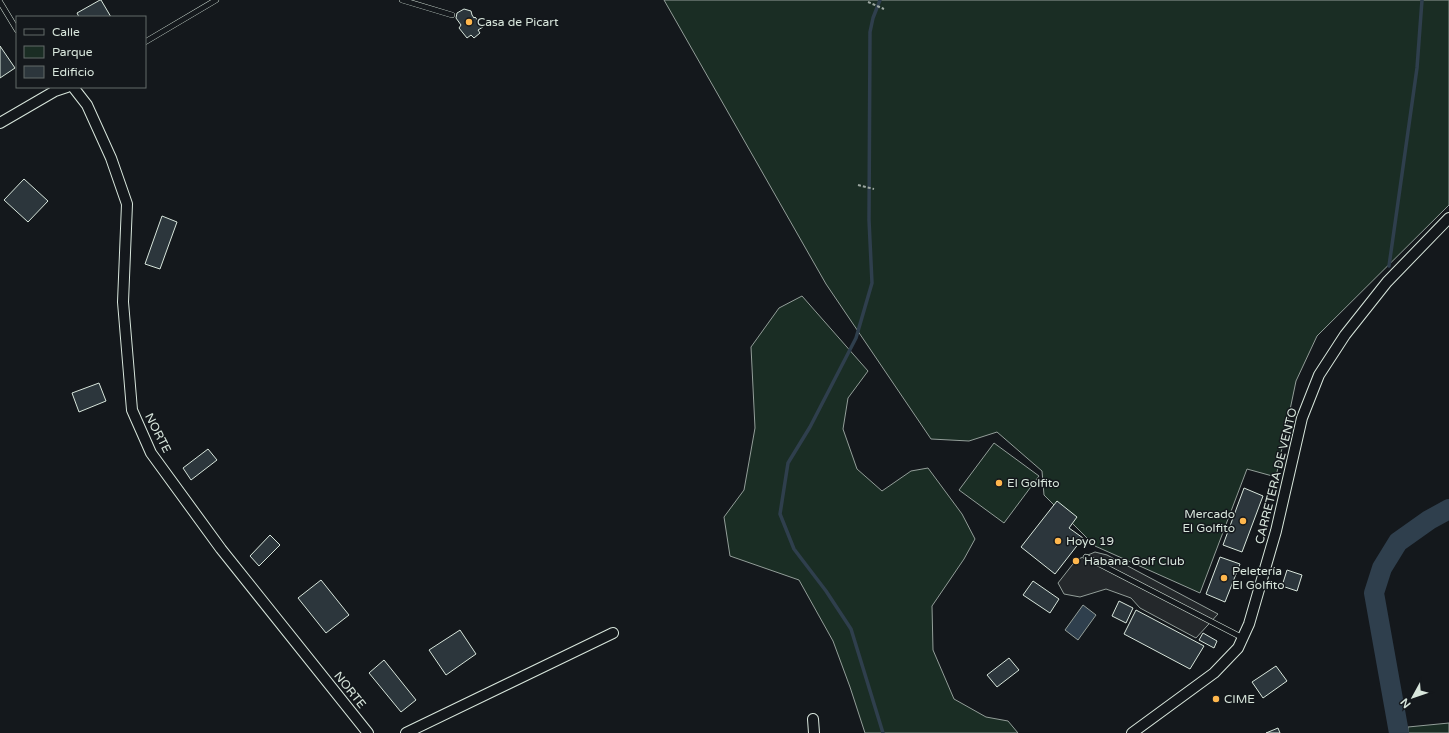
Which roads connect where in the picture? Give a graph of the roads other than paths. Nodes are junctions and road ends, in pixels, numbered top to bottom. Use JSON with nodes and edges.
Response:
{"nodes":[{"id":1,"x":216,"y":0,"type":"edge"},
{"id":2,"x":402,"y":0,"type":"edge"},
{"id":3,"x":0,"y":2,"type":"edge"},
{"id":4,"x":452,"y":15,"type":"dead end"},
{"id":5,"x":16,"y":28,"type":"edge"},
{"id":6,"x":146,"y":41,"type":"edge"},
{"id":7,"x":64,"y":88,"type":"edge"},
{"id":8,"x":74,"y":88,"type":"edge"},
{"id":9,"x":0,"y":123,"type":"edge"},
{"id":10,"x":1449,"y":218,"type":"edge"},
{"id":11,"x":1086,"y":557,"type":"dead end"},
{"id":12,"x":613,"y":633,"type":"dead end"},
{"id":13,"x":1243,"y":638,"type":"junction"},
{"id":14,"x":813,"y":719,"type":"dead end"},
{"id":15,"x":368,"y":733,"type":"edge"},
{"id":16,"x":406,"y":733,"type":"edge"},
{"id":17,"x":814,"y":733,"type":"edge"},
{"id":18,"x":1132,"y":733,"type":"edge"}],
"edges":[{"from":1,"to":6,"type":"lane"},
{"from":2,"to":4,"type":"lane"},
{"from":3,"to":5,"type":"lane"},
{"from":7,"to":9,"type":"street"},
{"from":8,"to":15,"type":"street","name":"NORTE"},
{"from":10,"to":13,"type":"street","name":"CARRETERA DE VENTO"},
{"from":11,"to":13,"type":"lane"},
{"from":12,"to":16,"type":"street"},
{"from":13,"to":18,"type":"street","name":"CARRETERA DE VENTO"},
{"from":14,"to":17,"type":"street"}]}
